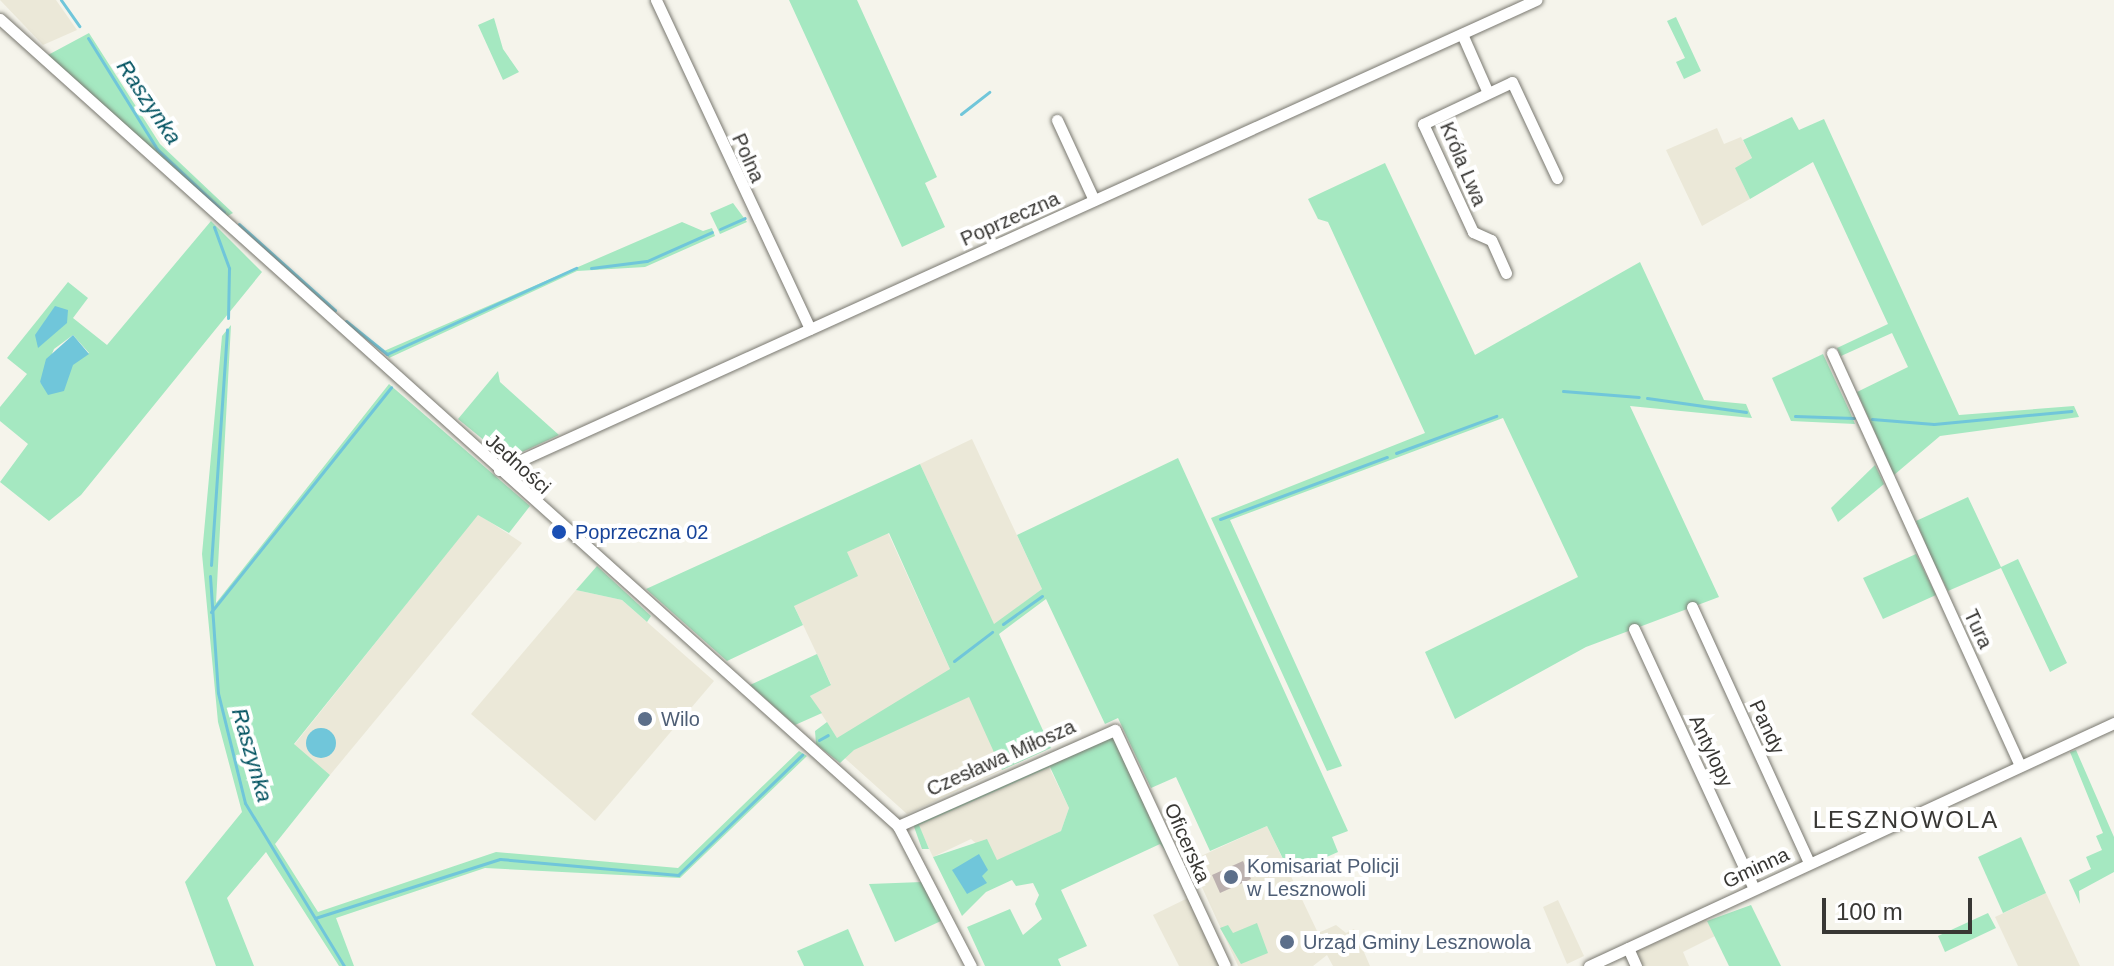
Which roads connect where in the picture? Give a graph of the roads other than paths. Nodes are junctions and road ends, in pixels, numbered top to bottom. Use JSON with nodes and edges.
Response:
{"nodes":[{"id":1,"x":656,"y":0,"type":"edge"},
{"id":2,"x":1536,"y":0,"type":"edge"},
{"id":3,"x":0,"y":19,"type":"edge"},
{"id":4,"x":1462,"y":34,"type":"junction"},
{"id":5,"x":1488,"y":93,"type":"junction"},
{"id":6,"x":1057,"y":120,"type":"dead end"},
{"id":7,"x":1557,"y":178,"type":"dead end"},
{"id":8,"x":1094,"y":200,"type":"junction"},
{"id":9,"x":1506,"y":273,"type":"dead end"},
{"id":10,"x":810,"y":329,"type":"junction"},
{"id":11,"x":1832,"y":353,"type":"dead end"},
{"id":12,"x":499,"y":470,"type":"junction"},
{"id":13,"x":1692,"y":607,"type":"dead end"},
{"id":14,"x":1634,"y":629,"type":"dead end"},
{"id":15,"x":2114,"y":723,"type":"edge"},
{"id":16,"x":1118,"y":734,"type":"joint"},
{"id":17,"x":2020,"y":765,"type":"junction"},
{"id":18,"x":898,"y":826,"type":"junction"},
{"id":19,"x":1809,"y":863,"type":"junction"},
{"id":20,"x":1754,"y":889,"type":"junction"},
{"id":21,"x":1628,"y":948,"type":"junction"},
{"id":22,"x":971,"y":966,"type":"edge"},
{"id":23,"x":1225,"y":966,"type":"edge"},
{"id":24,"x":1589,"y":966,"type":"edge"},
{"id":25,"x":1636,"y":966,"type":"edge"}],
"edges":[{"from":1,"to":10,"type":"street","name":"Polna"},
{"from":2,"to":4,"type":"street","name":"Poprzeczna"},
{"from":3,"to":12,"type":"street","name":"Jedności"},
{"from":4,"to":5,"type":"street"},
{"from":4,"to":8,"type":"street","name":"Poprzeczna"},
{"from":5,"to":7,"type":"street","name":"Króla Lwa"},
{"from":5,"to":9,"type":"street","name":"Króla Lwa"},
{"from":6,"to":8,"type":"street"},
{"from":8,"to":10,"type":"street","name":"Poprzeczna"},
{"from":10,"to":12,"type":"street","name":"Poprzeczna"},
{"from":11,"to":17,"type":"street","name":"Tura"},
{"from":12,"to":18,"type":"street","name":"Jedności"},
{"from":13,"to":19,"type":"street","name":"Pandy"},
{"from":14,"to":20,"type":"street","name":"Antylopy"},
{"from":15,"to":17,"type":"street","name":"Gminna"},
{"from":16,"to":18,"type":"street","name":"Czesława Miłosza"},
{"from":16,"to":23,"type":"street","name":"Oficerska"},
{"from":17,"to":19,"type":"street","name":"Gminna"},
{"from":18,"to":22,"type":"street","name":"Jedności"},
{"from":19,"to":20,"type":"street","name":"Gminna"},
{"from":20,"to":21,"type":"street","name":"Gminna"},
{"from":21,"to":24,"type":"street","name":"Gminna"},
{"from":21,"to":25,"type":"street"}]}
